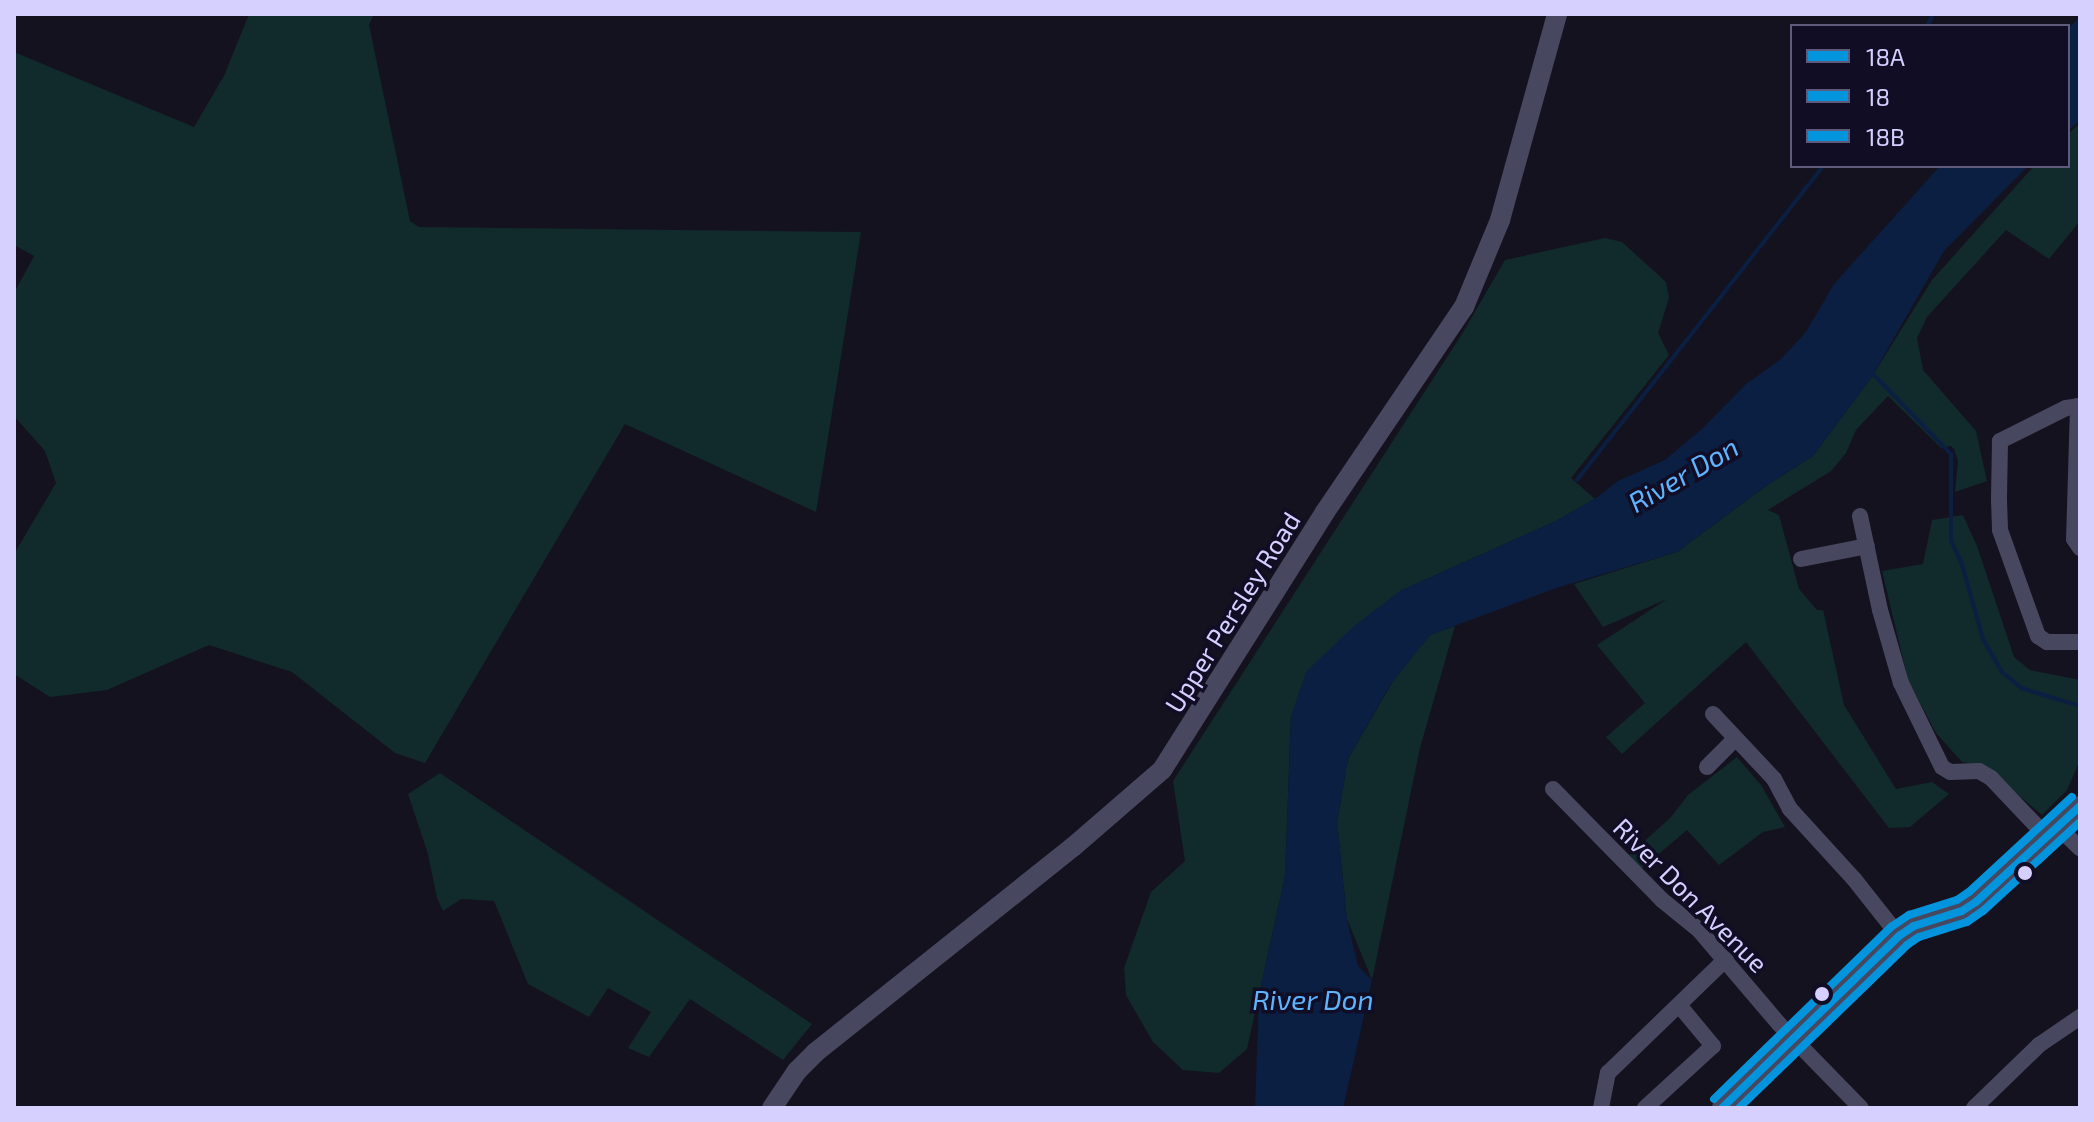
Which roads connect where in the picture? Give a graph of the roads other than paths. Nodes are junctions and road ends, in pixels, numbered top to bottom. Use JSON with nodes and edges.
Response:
{"nodes":[{"id":1,"x":1557,"y":14,"type":"edge"},
{"id":2,"x":2079,"y":406,"type":"edge"},
{"id":3,"x":1860,"y":516,"type":"dead end"},
{"id":4,"x":1867,"y":546,"type":"junction"},
{"id":5,"x":2080,"y":548,"type":"edge"},
{"id":6,"x":1801,"y":559,"type":"dead end"},
{"id":7,"x":2080,"y":642,"type":"edge"},
{"id":8,"x":1713,"y":714,"type":"dead end"},
{"id":9,"x":1735,"y":739,"type":"junction"},
{"id":10,"x":1707,"y":767,"type":"dead end"},
{"id":11,"x":1553,"y":789,"type":"dead end"},
{"id":12,"x":2080,"y":806,"type":"edge"},
{"id":13,"x":2053,"y":832,"type":"junction"},
{"id":14,"x":2080,"y":848,"type":"edge"},
{"id":15,"x":1899,"y":936,"type":"junction"},
{"id":16,"x":1726,"y":959,"type":"junction"},
{"id":17,"x":1679,"y":1005,"type":"junction"},
{"id":18,"x":2080,"y":1017,"type":"edge"},
{"id":19,"x":1794,"y":1036,"type":"junction"},
{"id":20,"x":772,"y":1108,"type":"edge"},
{"id":21,"x":1601,"y":1108,"type":"edge"},
{"id":22,"x":1645,"y":1108,"type":"edge"},
{"id":23,"x":1722,"y":1108,"type":"edge"},
{"id":24,"x":1861,"y":1108,"type":"edge"},
{"id":25,"x":1974,"y":1108,"type":"edge"}],
"edges":[{"from":1,"to":20,"type":"street","name":"Upper Persley Road"},
{"from":2,"to":5,"type":"street"},
{"from":2,"to":7,"type":"street"},
{"from":3,"to":4,"type":"street"},
{"from":4,"to":6,"type":"street"},
{"from":4,"to":13,"type":"street"},
{"from":8,"to":9,"type":"street"},
{"from":9,"to":10,"type":"street"},
{"from":9,"to":15,"type":"street"},
{"from":11,"to":16,"type":"street","name":"River Don Avenue"},
{"from":12,"to":13,"type":"street"},
{"from":13,"to":14,"type":"street"},
{"from":13,"to":15,"type":"street"},
{"from":15,"to":19,"type":"street"},
{"from":16,"to":17,"type":"street"},
{"from":16,"to":19,"type":"street","name":"River Don Avenue"},
{"from":17,"to":21,"type":"street"},
{"from":17,"to":22,"type":"street"},
{"from":18,"to":25,"type":"street"},
{"from":19,"to":23,"type":"street"},
{"from":19,"to":24,"type":"street","name":"River Don Avenue"}]}
